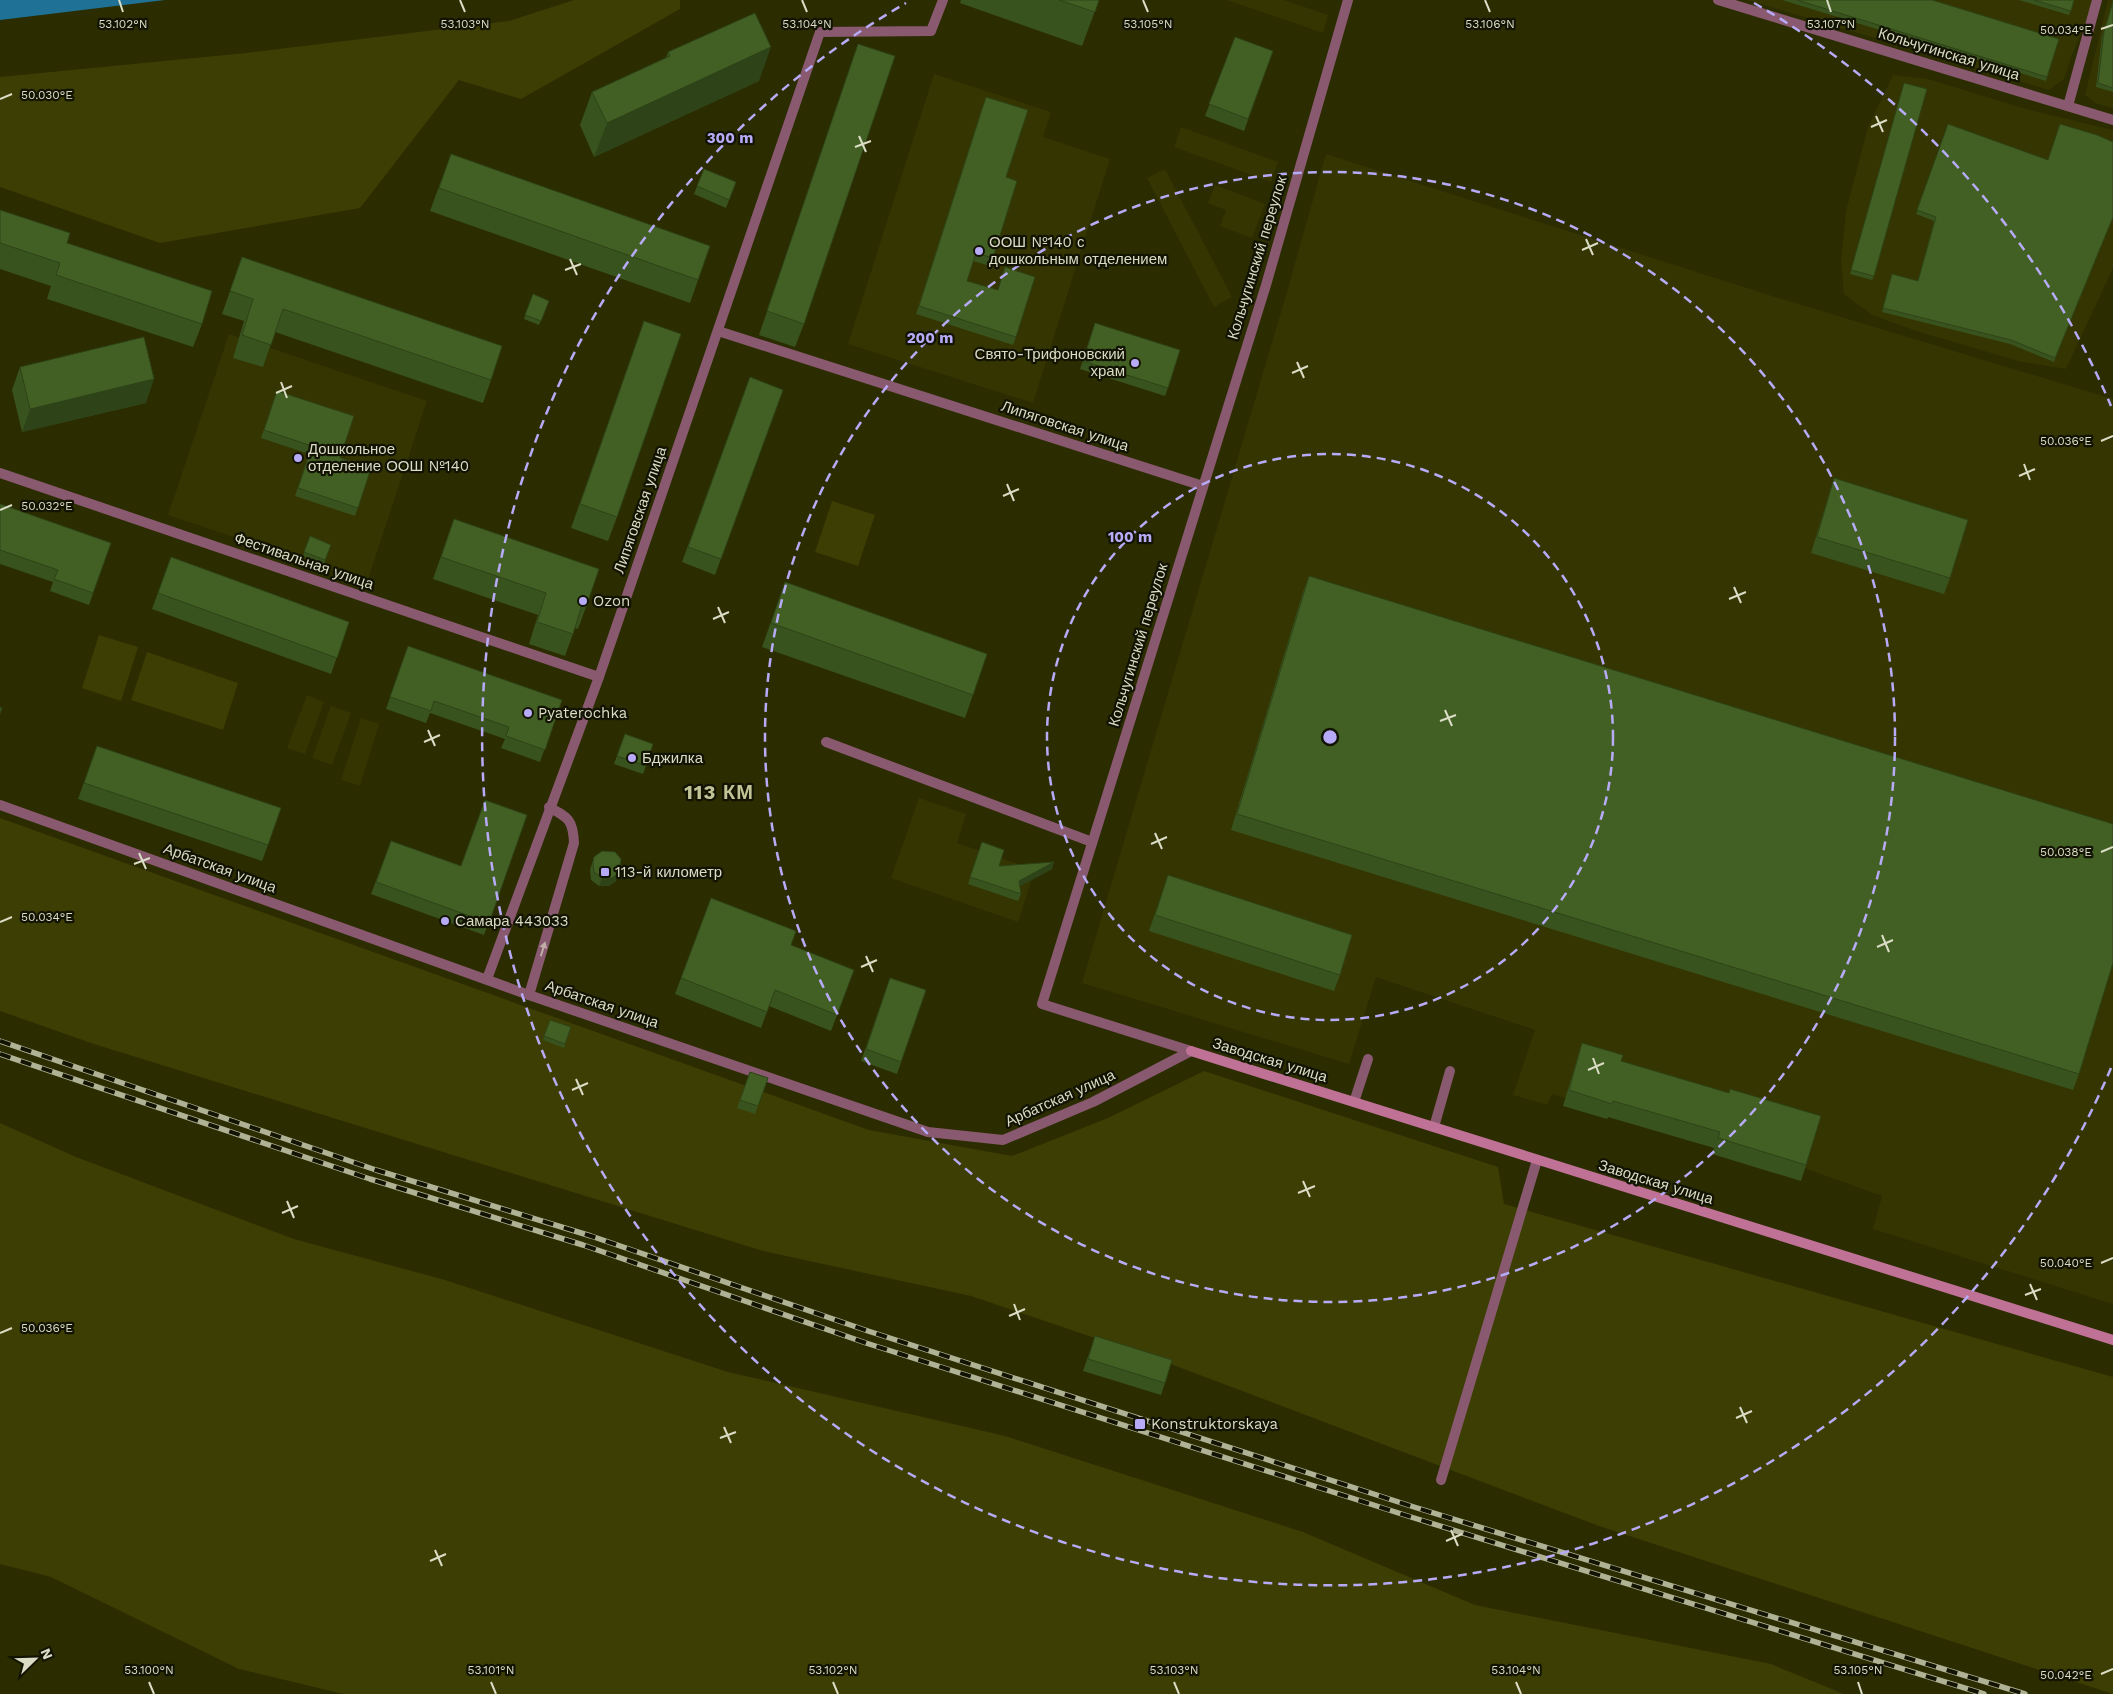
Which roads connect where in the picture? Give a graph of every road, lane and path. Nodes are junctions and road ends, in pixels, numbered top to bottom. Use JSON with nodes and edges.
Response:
{"nodes":[{"id":1,"x":943,"y":0,"type":"edge"},
{"id":2,"x":1348,"y":0,"type":"edge"},
{"id":3,"x":1718,"y":0,"type":"edge"},
{"id":4,"x":2097,"y":0,"type":"edge"},
{"id":5,"x":2068,"y":106,"type":"junction"},
{"id":6,"x":2113,"y":120,"type":"edge"},
{"id":7,"x":718,"y":331,"type":"junction"},
{"id":8,"x":0,"y":473,"type":"edge"},
{"id":9,"x":1203,"y":486,"type":"junction"},
{"id":10,"x":599,"y":677,"type":"junction"},
{"id":11,"x":826,"y":742,"type":"dead end"},
{"id":12,"x":0,"y":805,"type":"edge"},
{"id":13,"x":549,"y":807,"type":"junction"},
{"id":14,"x":1092,"y":842,"type":"junction"},
{"id":15,"x":487,"y":979,"type":"junction"},
{"id":16,"x":529,"y":995,"type":"junction"},
{"id":17,"x":1191,"y":1051,"type":"junction"},
{"id":18,"x":1368,"y":1059,"type":"dead end"},
{"id":19,"x":1450,"y":1071,"type":"dead end"},
{"id":20,"x":1354,"y":1102,"type":"junction"},
{"id":21,"x":1434,"y":1127,"type":"junction"},
{"id":22,"x":1537,"y":1160,"type":"junction"},
{"id":23,"x":2113,"y":1340,"type":"edge"},
{"id":24,"x":1441,"y":1480,"type":"dead end"}],
"edges":[{"from":1,"to":7,"type":"street","name":"Липяговская улица"},
{"from":2,"to":9,"type":"street","name":"Кольчугинский переулок"},
{"from":3,"to":5,"type":"street","name":"Кольчугинская улица"},
{"from":4,"to":5,"type":"street"},
{"from":5,"to":6,"type":"street","name":"Кольчугинская улица"},
{"from":7,"to":9,"type":"street","name":"Липяговская улица"},
{"from":7,"to":10,"type":"street","name":"Липяговская улица"},
{"from":8,"to":10,"type":"street","name":"Фестивальная улица"},
{"from":9,"to":14,"type":"street","name":"Кольчугинский переулок"},
{"from":10,"to":13,"type":"street","name":"Липяговская улица"},
{"from":11,"to":14,"type":"street"},
{"from":12,"to":15,"type":"street","name":"Арбатская улица"},
{"from":13,"to":15,"type":"street","name":"Липяговская улица"},
{"from":16,"to":13,"type":"street","one_way":true},
{"from":14,"to":17,"type":"street","name":"Кольчугинский переулок"},
{"from":15,"to":16,"type":"street","name":"Арбатская улица"},
{"from":16,"to":17,"type":"street","name":"Арбатская улица"},
{"from":17,"to":20,"type":"street","name":"Заводская улица"},
{"from":18,"to":20,"type":"street"},
{"from":19,"to":21,"type":"street"},
{"from":20,"to":21,"type":"street","name":"Заводская улица"},
{"from":21,"to":22,"type":"street","name":"Заводская улица"},
{"from":22,"to":23,"type":"street","name":"Заводская улица"},
{"from":22,"to":24,"type":"street"}]}
